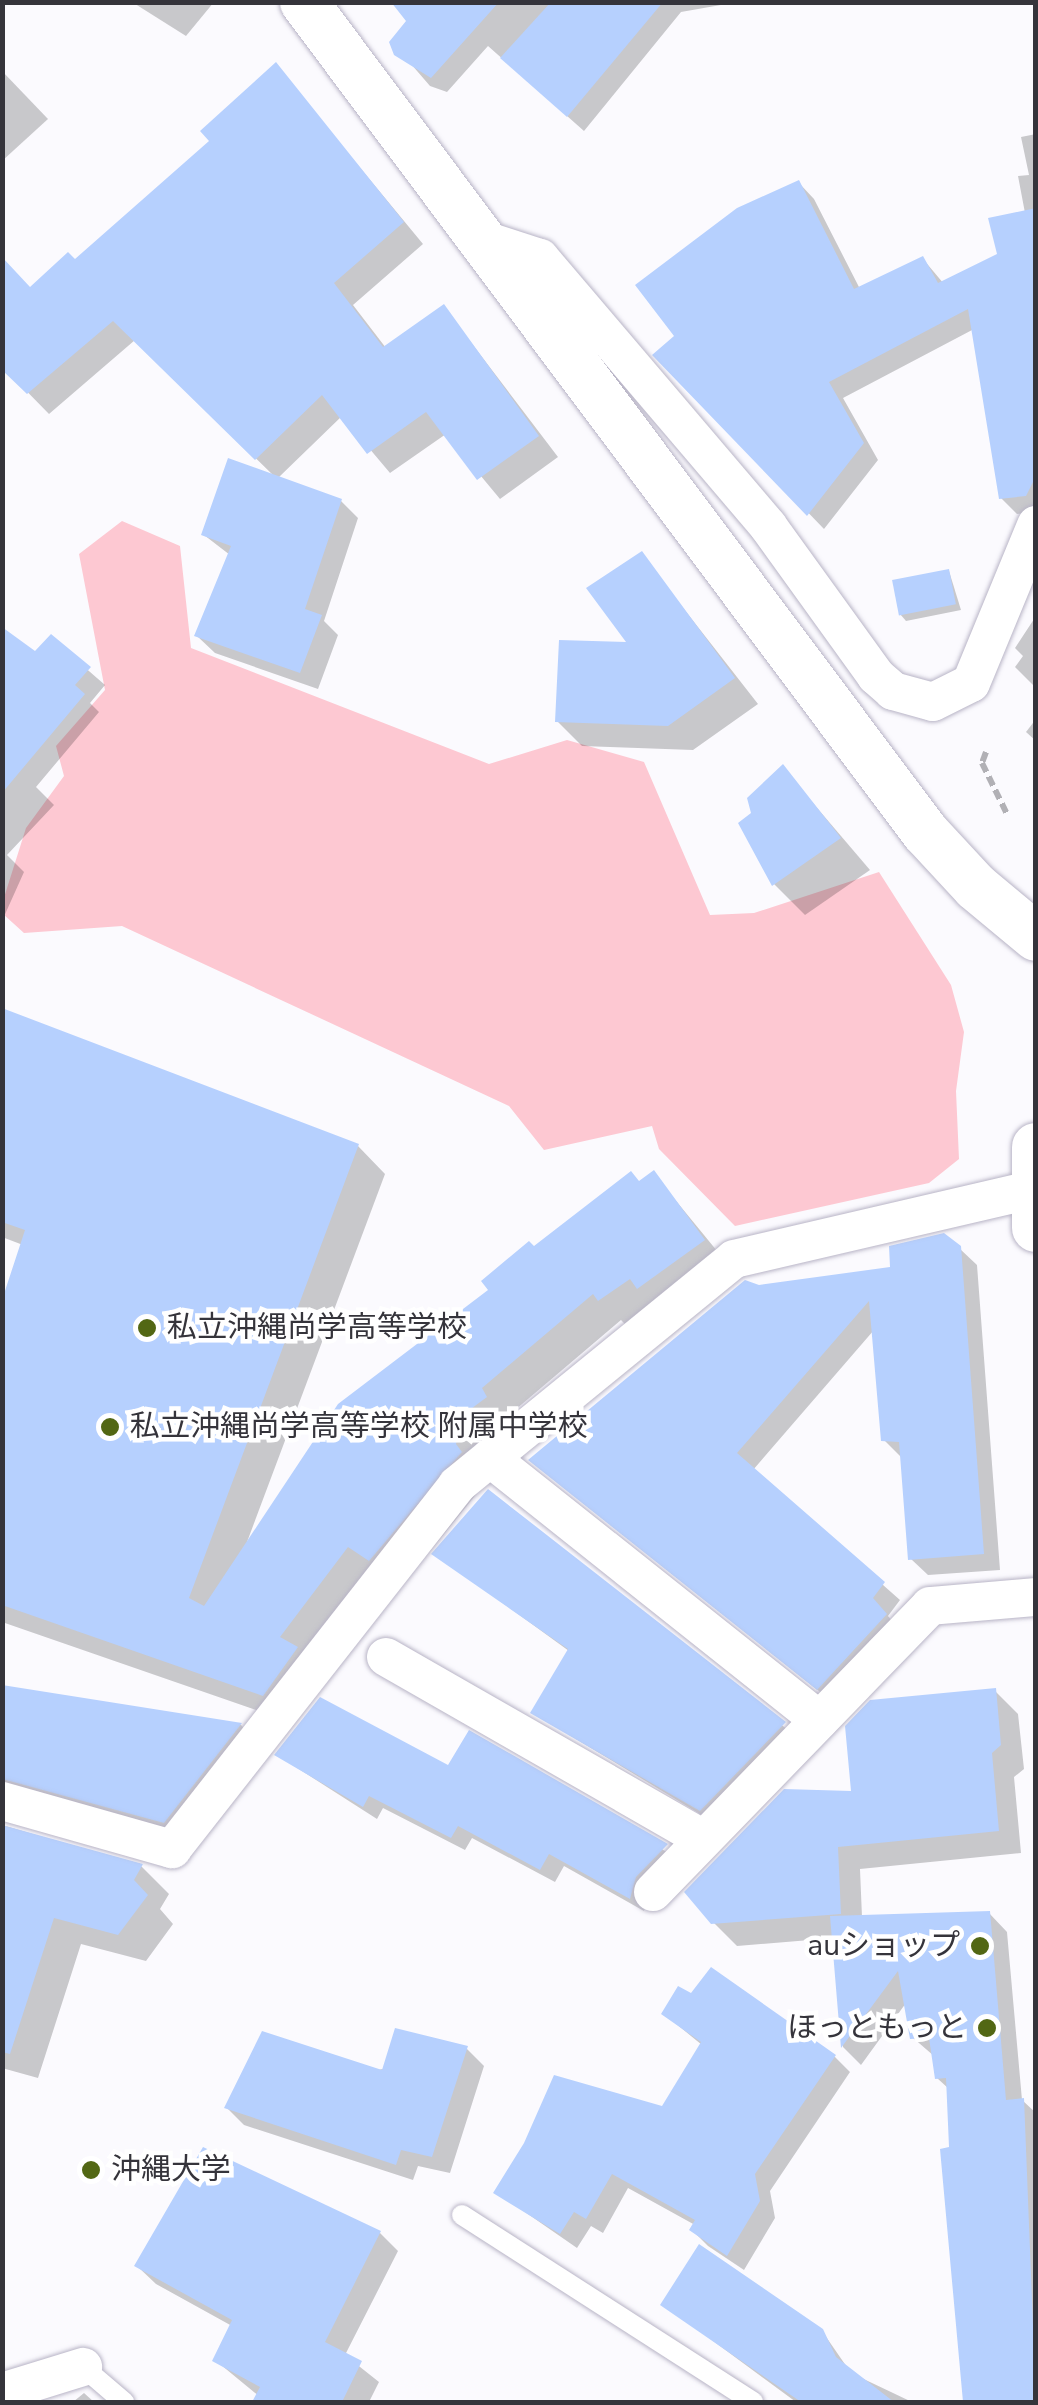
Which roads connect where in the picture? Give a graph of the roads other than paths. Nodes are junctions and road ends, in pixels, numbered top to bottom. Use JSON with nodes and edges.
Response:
{"nodes":[{"id":1,"x":304,"y":2,"type":"edge"},
{"id":2,"x":475,"y":237,"type":"junction"},
{"id":3,"x":1036,"y":525,"type":"edge"},
{"id":4,"x":1036,"y":937,"type":"edge"},
{"id":5,"x":1036,"y":1147,"type":"edge"},
{"id":6,"x":1034,"y":1189,"type":"edge"},
{"id":7,"x":1036,"y":1228,"type":"edge"},
{"id":8,"x":490,"y":1458,"type":"junction"},
{"id":9,"x":1036,"y":1597,"type":"edge"},
{"id":10,"x":386,"y":1657,"type":"dead end"},
{"id":11,"x":819,"y":1720,"type":"junction"},
{"id":12,"x":2,"y":1801,"type":"edge"},
{"id":13,"x":704,"y":1839,"type":"junction"},
{"id":14,"x":653,"y":1892,"type":"dead end"},
{"id":15,"x":462,"y":2216,"type":"dead end"},
{"id":16,"x":82,"y":2367,"type":"joint"},
{"id":17,"x":2,"y":2392,"type":"edge"},
{"id":18,"x":124,"y":2402,"type":"edge"},
{"id":19,"x":752,"y":2402,"type":"edge"}],
"edges":[{"from":1,"to":2,"type":"street"},
{"from":2,"to":3,"type":"street"},
{"from":2,"to":4,"type":"street"},
{"from":5,"to":6,"type":"street"},
{"from":6,"to":7,"type":"street"},
{"from":6,"to":8,"type":"street"},
{"from":8,"to":11,"type":"street"},
{"from":8,"to":12,"type":"street"},
{"from":9,"to":11,"type":"street"},
{"from":10,"to":13,"type":"street"},
{"from":11,"to":13,"type":"street"},
{"from":13,"to":14,"type":"street"},
{"from":15,"to":19,"type":"lane"},
{"from":16,"to":17,"type":"street"},
{"from":16,"to":18,"type":"lane"}]}
